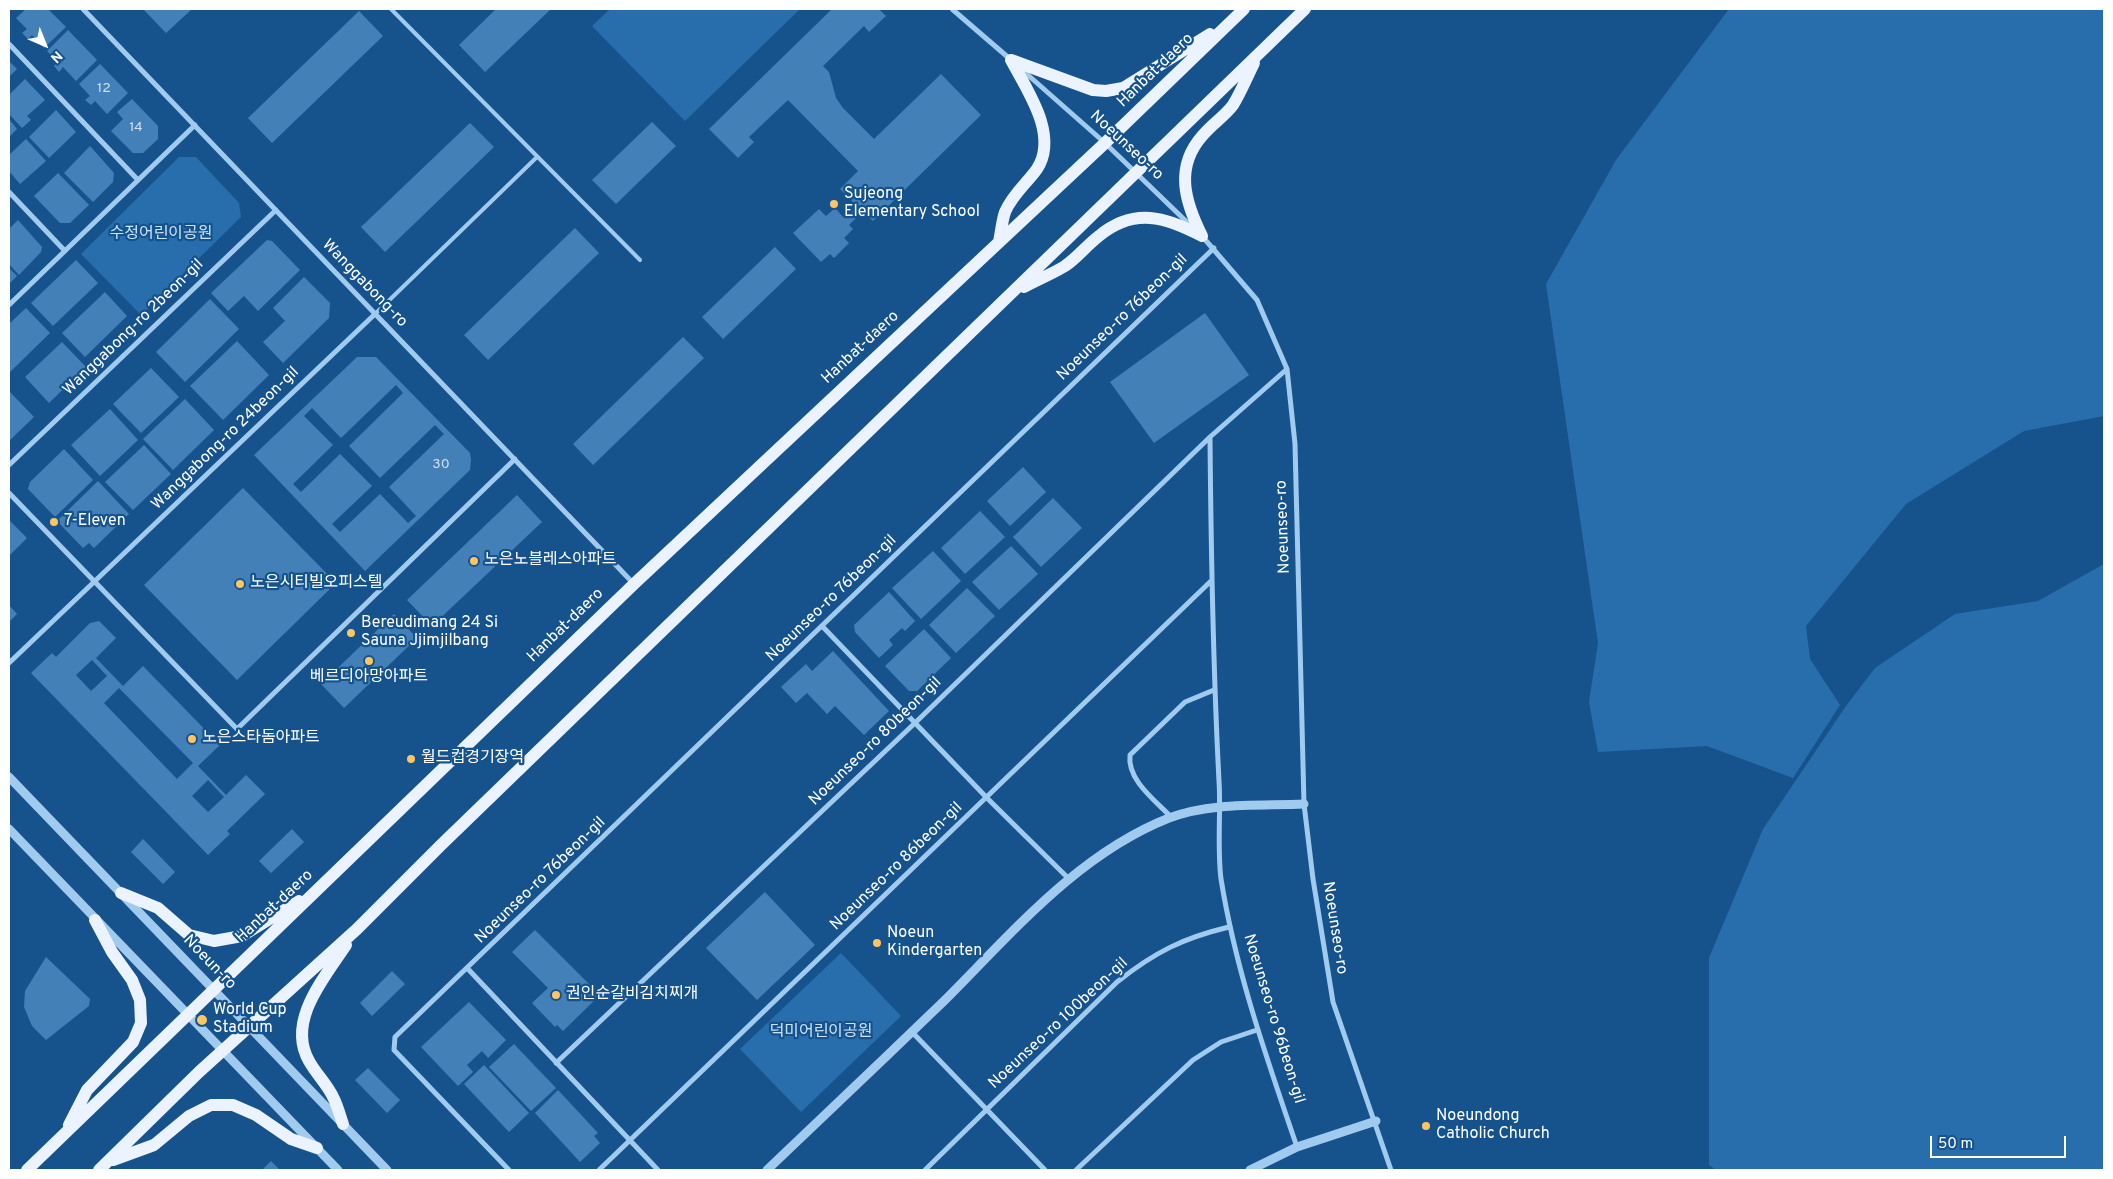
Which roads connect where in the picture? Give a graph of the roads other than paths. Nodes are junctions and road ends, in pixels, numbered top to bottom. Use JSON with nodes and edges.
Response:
{"nodes":[{"id":1,"x":83,"y":9,"type":"edge"},
{"id":2,"x":391,"y":9,"type":"edge"},
{"id":3,"x":952,"y":9,"type":"edge"},
{"id":4,"x":1244,"y":9,"type":"edge"},
{"id":5,"x":1305,"y":9,"type":"edge"},
{"id":6,"x":1232,"y":22,"type":"junction"},
{"id":7,"x":9,"y":44,"type":"edge"},
{"id":8,"x":1259,"y":54,"type":"junction"},
{"id":9,"x":1011,"y":60,"type":"junction"},
{"id":10,"x":195,"y":125,"type":"junction"},
{"id":11,"x":1105,"y":142,"type":"junction"},
{"id":12,"x":537,"y":157,"type":"junction"},
{"id":13,"x":1135,"y":171,"type":"junction"},
{"id":14,"x":138,"y":180,"type":"junction"},
{"id":15,"x":9,"y":192,"type":"edge"},
{"id":16,"x":276,"y":210,"type":"junction"},
{"id":17,"x":1202,"y":236,"type":"junction"},
{"id":18,"x":999,"y":242,"type":"junction"},
{"id":19,"x":1214,"y":248,"type":"junction"},
{"id":20,"x":65,"y":251,"type":"junction"},
{"id":21,"x":640,"y":260,"type":"dead end"},
{"id":22,"x":1013,"y":293,"type":"junction"},
{"id":23,"x":9,"y":305,"type":"edge"},
{"id":24,"x":375,"y":314,"type":"junction"},
{"id":25,"x":1287,"y":368,"type":"junction"},
{"id":26,"x":1210,"y":437,"type":"junction"},
{"id":27,"x":515,"y":460,"type":"junction"},
{"id":28,"x":9,"y":464,"type":"edge"},
{"id":29,"x":9,"y":493,"type":"edge"},
{"id":30,"x":1211,"y":580,"type":"junction"},
{"id":31,"x":95,"y":582,"type":"junction"},
{"id":32,"x":634,"y":584,"type":"junction"},
{"id":33,"x":822,"y":626,"type":"junction"},
{"id":34,"x":9,"y":664,"type":"edge"},
{"id":35,"x":1214,"y":690,"type":"junction"},
{"id":36,"x":916,"y":722,"type":"junction"},
{"id":37,"x":9,"y":777,"type":"edge"},
{"id":38,"x":987,"y":798,"type":"junction"},
{"id":39,"x":1304,"y":804,"type":"junction"},
{"id":40,"x":1220,"y":808,"type":"junction"},
{"id":41,"x":1171,"y":817,"type":"junction"},
{"id":42,"x":9,"y":829,"type":"edge"},
{"id":43,"x":1068,"y":878,"type":"junction"},
{"id":44,"x":314,"y":892,"type":"junction"},
{"id":45,"x":122,"y":893,"type":"junction"},
{"id":46,"x":95,"y":920,"type":"junction"},
{"id":47,"x":1230,"y":926,"type":"junction"},
{"id":48,"x":357,"y":928,"type":"junction"},
{"id":49,"x":468,"y":969,"type":"junction"},
{"id":50,"x":213,"y":990,"type":"junction"},
{"id":51,"x":187,"y":1015,"type":"junction"},
{"id":52,"x":248,"y":1026,"type":"junction"},
{"id":53,"x":1257,"y":1030,"type":"junction"},
{"id":54,"x":912,"y":1032,"type":"junction"},
{"id":55,"x":222,"y":1050,"type":"junction"},
{"id":56,"x":556,"y":1063,"type":"junction"},
{"id":57,"x":987,"y":1110,"type":"junction"},
{"id":58,"x":1376,"y":1121,"type":"junction"},
{"id":59,"x":343,"y":1124,"type":"junction"},
{"id":60,"x":63,"y":1135,"type":"junction"},
{"id":61,"x":630,"y":1141,"type":"junction"},
{"id":62,"x":1298,"y":1147,"type":"junction"},
{"id":63,"x":317,"y":1148,"type":"junction"},
{"id":64,"x":103,"y":1166,"type":"edge"},
{"id":65,"x":27,"y":1170,"type":"edge"},
{"id":66,"x":338,"y":1170,"type":"edge"},
{"id":67,"x":387,"y":1170,"type":"edge"},
{"id":68,"x":509,"y":1170,"type":"edge"},
{"id":69,"x":599,"y":1170,"type":"edge"},
{"id":70,"x":658,"y":1170,"type":"edge"},
{"id":71,"x":767,"y":1170,"type":"edge"},
{"id":72,"x":925,"y":1170,"type":"edge"},
{"id":73,"x":1045,"y":1170,"type":"edge"},
{"id":74,"x":1076,"y":1170,"type":"edge"},
{"id":75,"x":1250,"y":1170,"type":"edge"},
{"id":76,"x":1391,"y":1170,"type":"edge"}],
"edges":[{"from":1,"to":10,"type":"street","name":"Wanggabong-ro"},
{"from":2,"to":12,"type":"lane"},
{"from":3,"to":9,"type":"street","name":"Noeunseo-ro"},
{"from":4,"to":6,"type":"main road","name":"Hanbat-daero"},
{"from":5,"to":8,"type":"main road"},
{"from":6,"to":9,"type":"main road"},
{"from":6,"to":11,"type":"main road","name":"Hanbat-daero"},
{"from":7,"to":14,"type":"street"},
{"from":8,"to":13,"type":"main road"},
{"from":8,"to":17,"type":"main road"},
{"from":9,"to":11,"type":"street","name":"Noeunseo-ro"},
{"from":9,"to":18,"type":"main road"},
{"from":10,"to":14,"type":"street"},
{"from":10,"to":16,"type":"street","name":"Wanggabong-ro"},
{"from":11,"to":13,"type":"street","name":"Noeunseo-ro"},
{"from":11,"to":18,"type":"main road","name":"Hanbat-daero"},
{"from":12,"to":21,"type":"lane"},
{"from":12,"to":24,"type":"lane"},
{"from":13,"to":17,"type":"street","name":"Noeunseo-ro"},
{"from":13,"to":22,"type":"main road"},
{"from":14,"to":20,"type":"street"},
{"from":15,"to":20,"type":"street"},
{"from":16,"to":24,"type":"street","name":"Wanggabong-ro"},
{"from":16,"to":28,"type":"street","name":"Wanggabong-ro 2beon-gil"},
{"from":17,"to":19,"type":"street","name":"Noeunseo-ro"},
{"from":17,"to":22,"type":"main road"},
{"from":18,"to":32,"type":"main road","name":"Hanbat-daero"},
{"from":19,"to":25,"type":"street","name":"Noeunseo-ro"},
{"from":19,"to":33,"type":"street","name":"Noeunseo-ro 76beon-gil"},
{"from":20,"to":23,"type":"street"},
{"from":22,"to":48,"type":"main road"},
{"from":24,"to":27,"type":"street","name":"Wanggabong-ro"},
{"from":24,"to":31,"type":"street","name":"Wanggabong-ro 24beon-gil"},
{"from":25,"to":26,"type":"street","name":"Noeunseo-ro 80beon-gil"},
{"from":25,"to":39,"type":"street","name":"Noeunseo-ro"},
{"from":26,"to":30,"type":"street"},
{"from":26,"to":36,"type":"street","name":"Noeunseo-ro 80beon-gil"},
{"from":27,"to":31,"type":"street"},
{"from":27,"to":32,"type":"street","name":"Wanggabong-ro"},
{"from":29,"to":31,"type":"street"},
{"from":30,"to":35,"type":"street"},
{"from":30,"to":38,"type":"street","name":"Noeunseo-ro 86beon-gil"},
{"from":31,"to":34,"type":"street","name":"Wanggabong-ro 24beon-gil"},
{"from":32,"to":44,"type":"main road","name":"Hanbat-daero"},
{"from":33,"to":36,"type":"street"},
{"from":33,"to":49,"type":"street","name":"Noeunseo-ro 76beon-gil"},
{"from":35,"to":40,"type":"street"},
{"from":35,"to":41,"type":"street"},
{"from":36,"to":38,"type":"street"},
{"from":36,"to":56,"type":"street","name":"Noeunseo-ro 80beon-gil"},
{"from":37,"to":45,"type":"street","name":"Noeun-ro"},
{"from":38,"to":43,"type":"street"},
{"from":38,"to":61,"type":"street","name":"Noeunseo-ro 86beon-gil"},
{"from":39,"to":40,"type":"street"},
{"from":39,"to":58,"type":"street","name":"Noeunseo-ro"},
{"from":40,"to":41,"type":"street"},
{"from":40,"to":47,"type":"street","name":"Noeunseo-ro 96beon-gil"},
{"from":41,"to":43,"type":"street"},
{"from":42,"to":46,"type":"street"},
{"from":43,"to":54,"type":"street"},
{"from":44,"to":45,"type":"main road"},
{"from":44,"to":50,"type":"main road","name":"Hanbat-daero"},
{"from":45,"to":50,"type":"street","name":"Noeun-ro"},
{"from":46,"to":51,"type":"street"},
{"from":46,"to":60,"type":"main road"},
{"from":47,"to":53,"type":"street","name":"Noeunseo-ro 96beon-gil"},
{"from":47,"to":57,"type":"street","name":"Noeunseo-ro 100beon-gil"},
{"from":48,"to":52,"type":"main road"},
{"from":48,"to":59,"type":"main road"},
{"from":49,"to":56,"type":"street"},
{"from":49,"to":68,"type":"street","name":"Noeunseo-ro 76beon-gil"},
{"from":50,"to":51,"type":"main road","name":"Hanbat-daero"},
{"from":50,"to":52,"type":"street","name":"Noeun-ro"},
{"from":51,"to":55,"type":"street"},
{"from":51,"to":60,"type":"main road","name":"Hanbat-daero"},
{"from":52,"to":55,"type":"main road"},
{"from":52,"to":59,"type":"street","name":"Noeun-ro"},
{"from":53,"to":62,"type":"street","name":"Noeunseo-ro 96beon-gil"},
{"from":53,"to":74,"type":"street"},
{"from":54,"to":57,"type":"street"},
{"from":54,"to":71,"type":"street"},
{"from":55,"to":63,"type":"street"},
{"from":55,"to":64,"type":"main road"},
{"from":56,"to":61,"type":"street"},
{"from":57,"to":72,"type":"street","name":"Noeunseo-ro 100beon-gil"},
{"from":57,"to":73,"type":"street"},
{"from":58,"to":62,"type":"street"},
{"from":58,"to":76,"type":"street","name":"Noeunseo-ro"},
{"from":59,"to":67,"type":"street","name":"Noeun-ro"},
{"from":60,"to":65,"type":"main road","name":"Hanbat-daero"},
{"from":61,"to":69,"type":"street","name":"Noeunseo-ro 86beon-gil"},
{"from":61,"to":70,"type":"street"},
{"from":62,"to":75,"type":"street"},
{"from":63,"to":64,"type":"main road"},
{"from":63,"to":66,"type":"street"}]}
